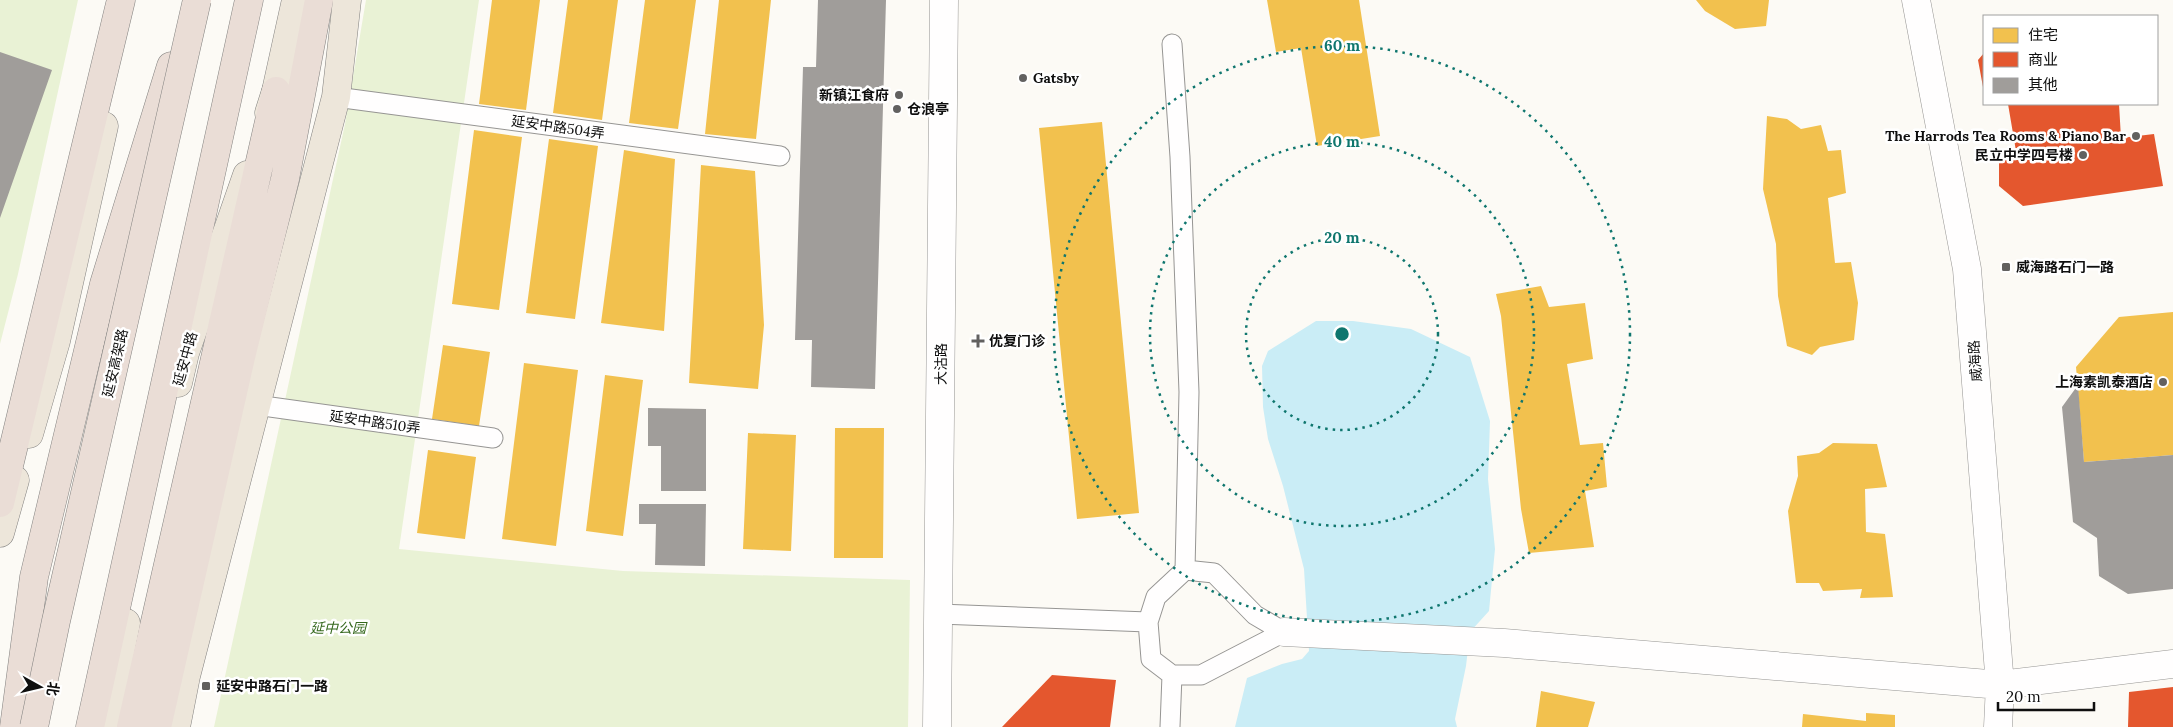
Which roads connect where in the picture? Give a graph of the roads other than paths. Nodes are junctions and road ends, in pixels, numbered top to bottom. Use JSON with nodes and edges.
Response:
{"nodes":[{"id":1,"x":121,"y":0,"type":"edge"},
{"id":2,"x":132,"y":0,"type":"edge"},
{"id":3,"x":191,"y":0,"type":"edge"},
{"id":4,"x":199,"y":0,"type":"edge"},
{"id":5,"x":249,"y":0,"type":"edge"},
{"id":6,"x":296,"y":0,"type":"edge"},
{"id":7,"x":318,"y":0,"type":"edge"},
{"id":8,"x":347,"y":0,"type":"edge"},
{"id":9,"x":944,"y":0,"type":"edge"},
{"id":10,"x":1916,"y":0,"type":"edge"},
{"id":11,"x":1172,"y":44,"type":"dead end"},
{"id":12,"x":276,"y":91,"type":"junction"},
{"id":13,"x":336,"y":98,"type":"junction"},
{"id":14,"x":780,"y":156,"type":"dead end"},
{"id":15,"x":256,"y":405,"type":"junction"},
{"id":16,"x":493,"y":438,"type":"dead end"},
{"id":17,"x":0,"y":503,"type":"edge"},
{"id":18,"x":0,"y":533,"type":"edge"},
{"id":19,"x":1185,"y":570,"type":"junction"},
{"id":20,"x":939,"y":614,"type":"junction"},
{"id":21,"x":1148,"y":622,"type":"junction"},
{"id":22,"x":1289,"y":631,"type":"junction"},
{"id":23,"x":2173,"y":664,"type":"edge"},
{"id":24,"x":1172,"y":675,"type":"junction"},
{"id":25,"x":2000,"y":685,"type":"junction"},
{"id":26,"x":14,"y":727,"type":"edge"},
{"id":27,"x":22,"y":727,"type":"edge"},
{"id":28,"x":34,"y":727,"type":"edge"},
{"id":29,"x":90,"y":727,"type":"edge"},
{"id":30,"x":105,"y":727,"type":"edge"},
{"id":31,"x":131,"y":727,"type":"edge"},
{"id":32,"x":157,"y":727,"type":"edge"},
{"id":33,"x":176,"y":727,"type":"edge"},
{"id":34,"x":937,"y":727,"type":"edge"},
{"id":35,"x":1170,"y":727,"type":"edge"},
{"id":36,"x":1998,"y":727,"type":"edge"}],
"edges":[{"from":1,"to":17,"type":"highway"},
{"from":2,"to":18,"type":"main road"},
{"from":3,"to":26,"type":"highway"},
{"from":4,"to":27,"type":"main road"},
{"from":4,"to":28,"type":"highway","name":"延安高架路","bridge":true},
{"from":5,"to":29,"type":"highway"},
{"from":6,"to":12,"type":"main road","name":"延安中路"},
{"from":7,"to":32,"type":"highway"},
{"from":8,"to":13,"type":"main road"},
{"from":9,"to":20,"type":"street","name":"大沽路"},
{"from":10,"to":25,"type":"street","name":"威海路"},
{"from":11,"to":19,"type":"lane"},
{"from":12,"to":30,"type":"main road","name":"延安中路"},
{"from":12,"to":31,"type":"highway"},
{"from":13,"to":14,"type":"lane","name":"延安中路504弄"},
{"from":13,"to":15,"type":"main road"},
{"from":15,"to":16,"type":"lane","name":"延安中路510弄"},
{"from":15,"to":33,"type":"main road"},
{"from":19,"to":21,"type":"lane"},
{"from":19,"to":22,"type":"lane"},
{"from":20,"to":21,"type":"lane"},
{"from":20,"to":34,"type":"street","name":"大沽路"},
{"from":21,"to":24,"type":"lane"},
{"from":22,"to":24,"type":"lane"},
{"from":22,"to":25,"type":"street"},
{"from":23,"to":25,"type":"street"},
{"from":24,"to":35,"type":"lane"},
{"from":25,"to":36,"type":"street","name":"威海路"}]}
